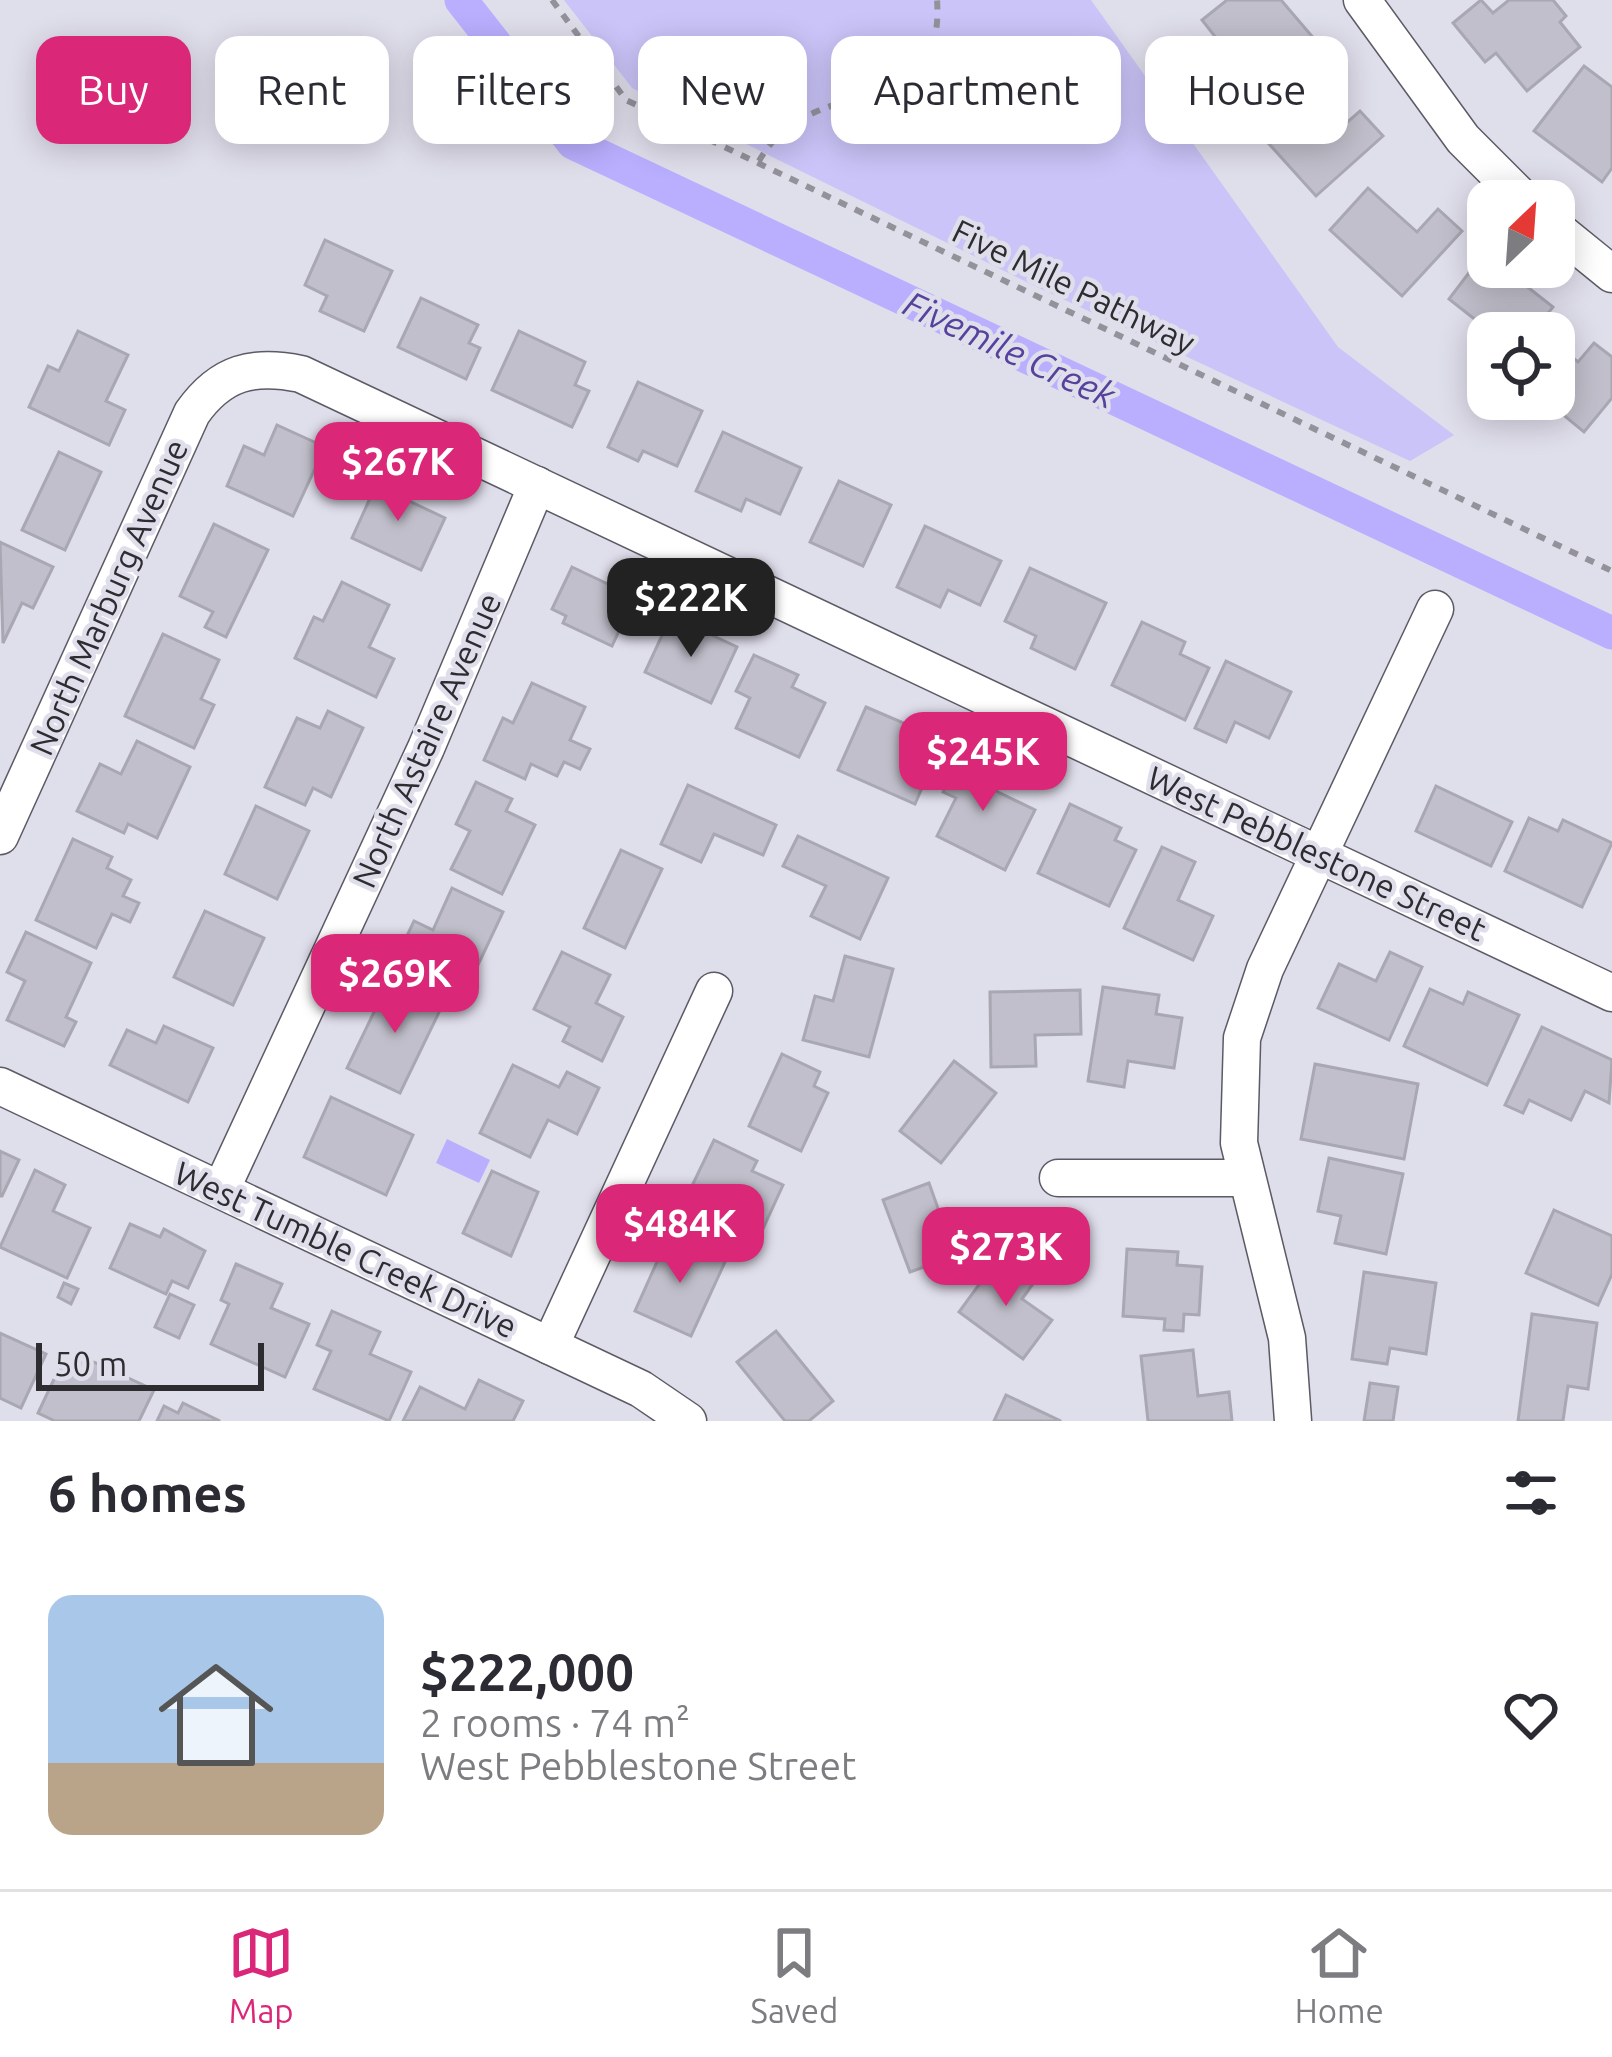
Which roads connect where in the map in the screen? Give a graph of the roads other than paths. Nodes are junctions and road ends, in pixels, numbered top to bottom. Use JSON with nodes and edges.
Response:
{"nodes":[{"id":1,"x":1362,"y":0,"type":"edge"},
{"id":2,"x":1504,"y":180,"type":"edge"},
{"id":3,"x":1575,"y":244,"type":"edge"},
{"id":4,"x":1612,"y":274,"type":"edge"},
{"id":5,"x":235,"y":374,"type":"joint"},
{"id":6,"x":537,"y":485,"type":"junction"},
{"id":7,"x":1435,"y":609,"type":"dead end"},
{"id":8,"x":0,"y":836,"type":"edge"},
{"id":9,"x":1320,"y":854,"type":"junction"},
{"id":10,"x":714,"y":992,"type":"dead end"},
{"id":11,"x":1612,"y":992,"type":"edge"},
{"id":12,"x":0,"y":1086,"type":"edge"},
{"id":13,"x":1058,"y":1178,"type":"dead end"},
{"id":14,"x":1246,"y":1178,"type":"junction"},
{"id":15,"x":221,"y":1190,"type":"junction"},
{"id":16,"x":550,"y":1346,"type":"junction"},
{"id":17,"x":688,"y":1421,"type":"edge"},
{"id":18,"x":1293,"y":1421,"type":"edge"}],
"edges":[{"from":1,"to":2,"type":"street"},
{"from":3,"to":4,"type":"street"},
{"from":5,"to":6,"type":"street","name":"West Pebblestone Street"},
{"from":5,"to":8,"type":"street","name":"North Marburg Avenue"},
{"from":6,"to":9,"type":"street","name":"West Pebblestone Street"},
{"from":6,"to":15,"type":"street","name":"North Astaire Avenue"},
{"from":7,"to":9,"type":"street"},
{"from":9,"to":11,"type":"street","name":"West Pebblestone Street"},
{"from":9,"to":14,"type":"street"},
{"from":10,"to":16,"type":"street"},
{"from":12,"to":15,"type":"street","name":"West Tumble Creek Drive"},
{"from":13,"to":14,"type":"street"},
{"from":14,"to":18,"type":"street"},
{"from":15,"to":16,"type":"street","name":"West Tumble Creek Drive"},
{"from":16,"to":17,"type":"street","name":"West Tumble Creek Drive"}]}
